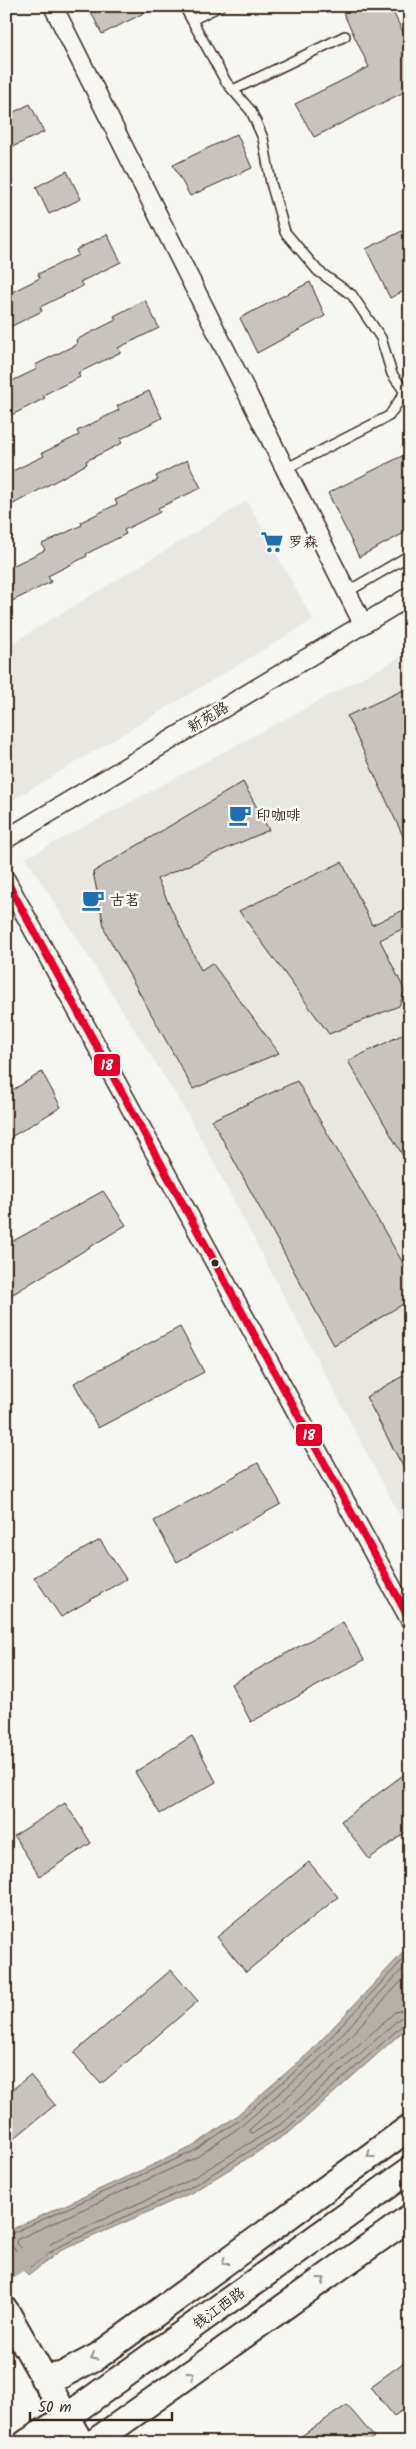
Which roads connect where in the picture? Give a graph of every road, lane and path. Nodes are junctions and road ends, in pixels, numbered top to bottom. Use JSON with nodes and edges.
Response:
{"nodes":[{"id":1,"x":53,"y":6,"type":"edge"},
{"id":2,"x":184,"y":6,"type":"edge"},
{"id":3,"x":220,"y":6,"type":"edge"},
{"id":4,"x":192,"y":20,"type":"junction"},
{"id":5,"x":345,"y":36,"type":"dead end"},
{"id":6,"x":233,"y":90,"type":"junction"},
{"id":7,"x":407,"y":391,"type":"edge"},
{"id":8,"x":285,"y":469,"type":"junction"},
{"id":9,"x":410,"y":555,"type":"edge"},
{"id":10,"x":347,"y":592,"type":"junction"},
{"id":11,"x":410,"y":596,"type":"edge"},
{"id":12,"x":363,"y":624,"type":"junction"},
{"id":13,"x":6,"y":838,"type":"edge"},
{"id":14,"x":6,"y":880,"type":"edge"},
{"id":15,"x":410,"y":1620,"type":"edge"},
{"id":16,"x":410,"y":2126,"type":"edge"},
{"id":17,"x":410,"y":2170,"type":"edge"},
{"id":18,"x":410,"y":2217,"type":"edge"},
{"id":19,"x":335,"y":2224,"type":"junction"},
{"id":20,"x":255,"y":2240,"type":"junction"},
{"id":21,"x":8,"y":2314,"type":"edge"},
{"id":22,"x":43,"y":2378,"type":"junction"},
{"id":23,"x":65,"y":2418,"type":"junction"},
{"id":24,"x":26,"y":2443,"type":"edge"},
{"id":25,"x":81,"y":2443,"type":"edge"},
{"id":26,"x":93,"y":2443,"type":"edge"}],
"edges":[{"from":1,"to":8,"type":"street"},
{"from":2,"to":4,"type":"lane"},
{"from":3,"to":4,"type":"lane"},
{"from":4,"to":6,"type":"lane"},
{"from":5,"to":6,"type":"lane"},
{"from":6,"to":7,"type":"lane"},
{"from":7,"to":8,"type":"lane"},
{"from":8,"to":10,"type":"street"},
{"from":9,"to":10,"type":"lane"},
{"from":10,"to":12,"type":"street"},
{"from":11,"to":12,"type":"street","name":"新苑路"},
{"from":12,"to":13,"type":"street","name":"新苑路"},
{"from":14,"to":15,"type":"street"},
{"from":16,"to":20,"type":"main road","one_way":true},
{"from":17,"to":19,"type":"main road","name":"钱江西路"},
{"from":26,"to":18,"type":"main road","one_way":true},
{"from":19,"to":20,"type":"main road"},
{"from":19,"to":23,"type":"main road","name":"钱江西路"},
{"from":20,"to":22,"type":"main road","one_way":true},
{"from":21,"to":22,"type":"main road"},
{"from":22,"to":23,"type":"main road"},
{"from":23,"to":24,"type":"main road","name":"钱江西路"},
{"from":23,"to":25,"type":"main road"}]}
